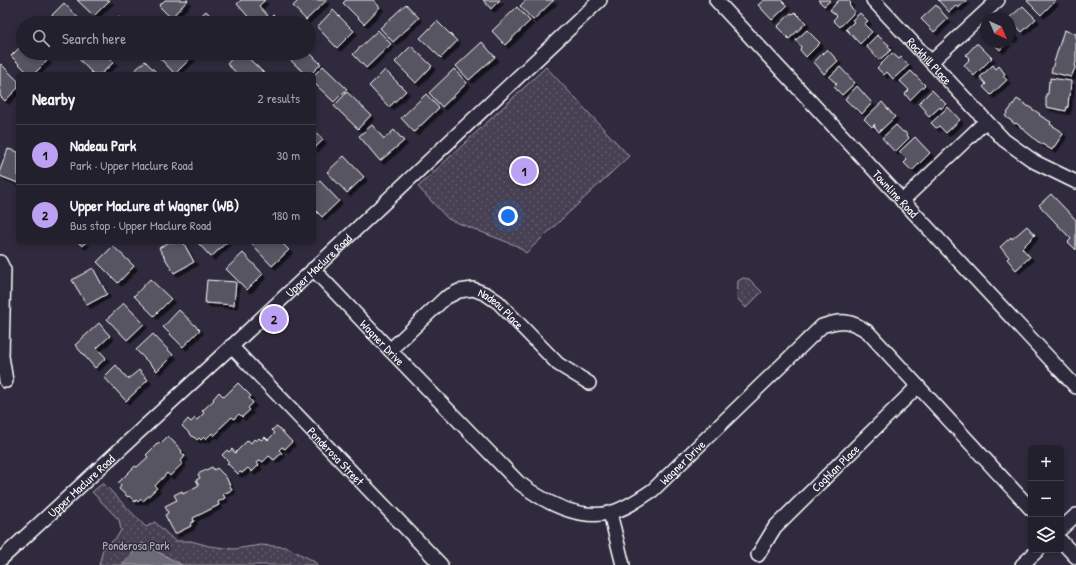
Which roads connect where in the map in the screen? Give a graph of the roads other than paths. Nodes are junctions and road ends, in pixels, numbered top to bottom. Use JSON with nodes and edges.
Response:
{"nodes":[{"id":1,"x":600,"y":0,"type":"edge"},
{"id":2,"x":716,"y":0,"type":"edge"},
{"id":3,"x":873,"y":0,"type":"edge"},
{"id":4,"x":998,"y":0,"type":"edge"},
{"id":5,"x":931,"y":62,"type":"junction"},
{"id":6,"x":986,"y":121,"type":"junction"},
{"id":7,"x":1076,"y":182,"type":"edge"},
{"id":8,"x":902,"y":201,"type":"junction"},
{"id":9,"x":0,"y":262,"type":"edge"},
{"id":10,"x":313,"y":270,"type":"junction"},
{"id":11,"x":231,"y":346,"type":"junction"},
{"id":12,"x":390,"y":350,"type":"junction"},
{"id":13,"x":6,"y":381,"type":"dead end"},
{"id":14,"x":589,"y":383,"type":"dead end"},
{"id":15,"x":918,"y":386,"type":"junction"},
{"id":16,"x":1076,"y":387,"type":"edge"},
{"id":17,"x":1028,"y":505,"type":"edge"},
{"id":18,"x":610,"y":512,"type":"junction"},
{"id":19,"x":1076,"y":515,"type":"edge"},
{"id":20,"x":1064,"y":526,"type":"edge"},
{"id":21,"x":1064,"y":544,"type":"edge"},
{"id":22,"x":1035,"y":553,"type":"edge"},
{"id":23,"x":758,"y":555,"type":"dead end"},
{"id":24,"x":1076,"y":557,"type":"edge"},
{"id":25,"x":0,"y":560,"type":"edge"},
{"id":26,"x":441,"y":565,"type":"edge"},
{"id":27,"x":623,"y":565,"type":"edge"},
{"id":28,"x":1022,"y":565,"type":"edge"}],
"edges":[{"from":1,"to":10,"type":"street","name":"Upper Maclure Road"},
{"from":2,"to":8,"type":"street","name":"Townline Road"},
{"from":3,"to":5,"type":"street","name":"Rockhill Place"},
{"from":4,"to":5,"type":"street"},
{"from":5,"to":6,"type":"street","name":"Rockhill Place"},
{"from":6,"to":7,"type":"street","name":"Rockhill Place"},
{"from":6,"to":8,"type":"street"},
{"from":8,"to":16,"type":"street","name":"Townline Road"},
{"from":9,"to":13,"type":"street"},
{"from":10,"to":11,"type":"street","name":"Upper Maclure Road"},
{"from":10,"to":12,"type":"street","name":"Wagner Drive"},
{"from":11,"to":25,"type":"street","name":"Upper Maclure Road"},
{"from":11,"to":26,"type":"street","name":"Ponderosa Street"},
{"from":12,"to":14,"type":"street","name":"Nadeau Place"},
{"from":12,"to":18,"type":"street","name":"Wagner Drive"},
{"from":15,"to":17,"type":"street","name":"Wagner Drive"},
{"from":15,"to":18,"type":"street","name":"Wagner Drive"},
{"from":15,"to":23,"type":"street","name":"Coghlan Place"},
{"from":18,"to":27,"type":"street"},
{"from":19,"to":20,"type":"street"},
{"from":21,"to":24,"type":"street"},
{"from":22,"to":28,"type":"street"}]}
